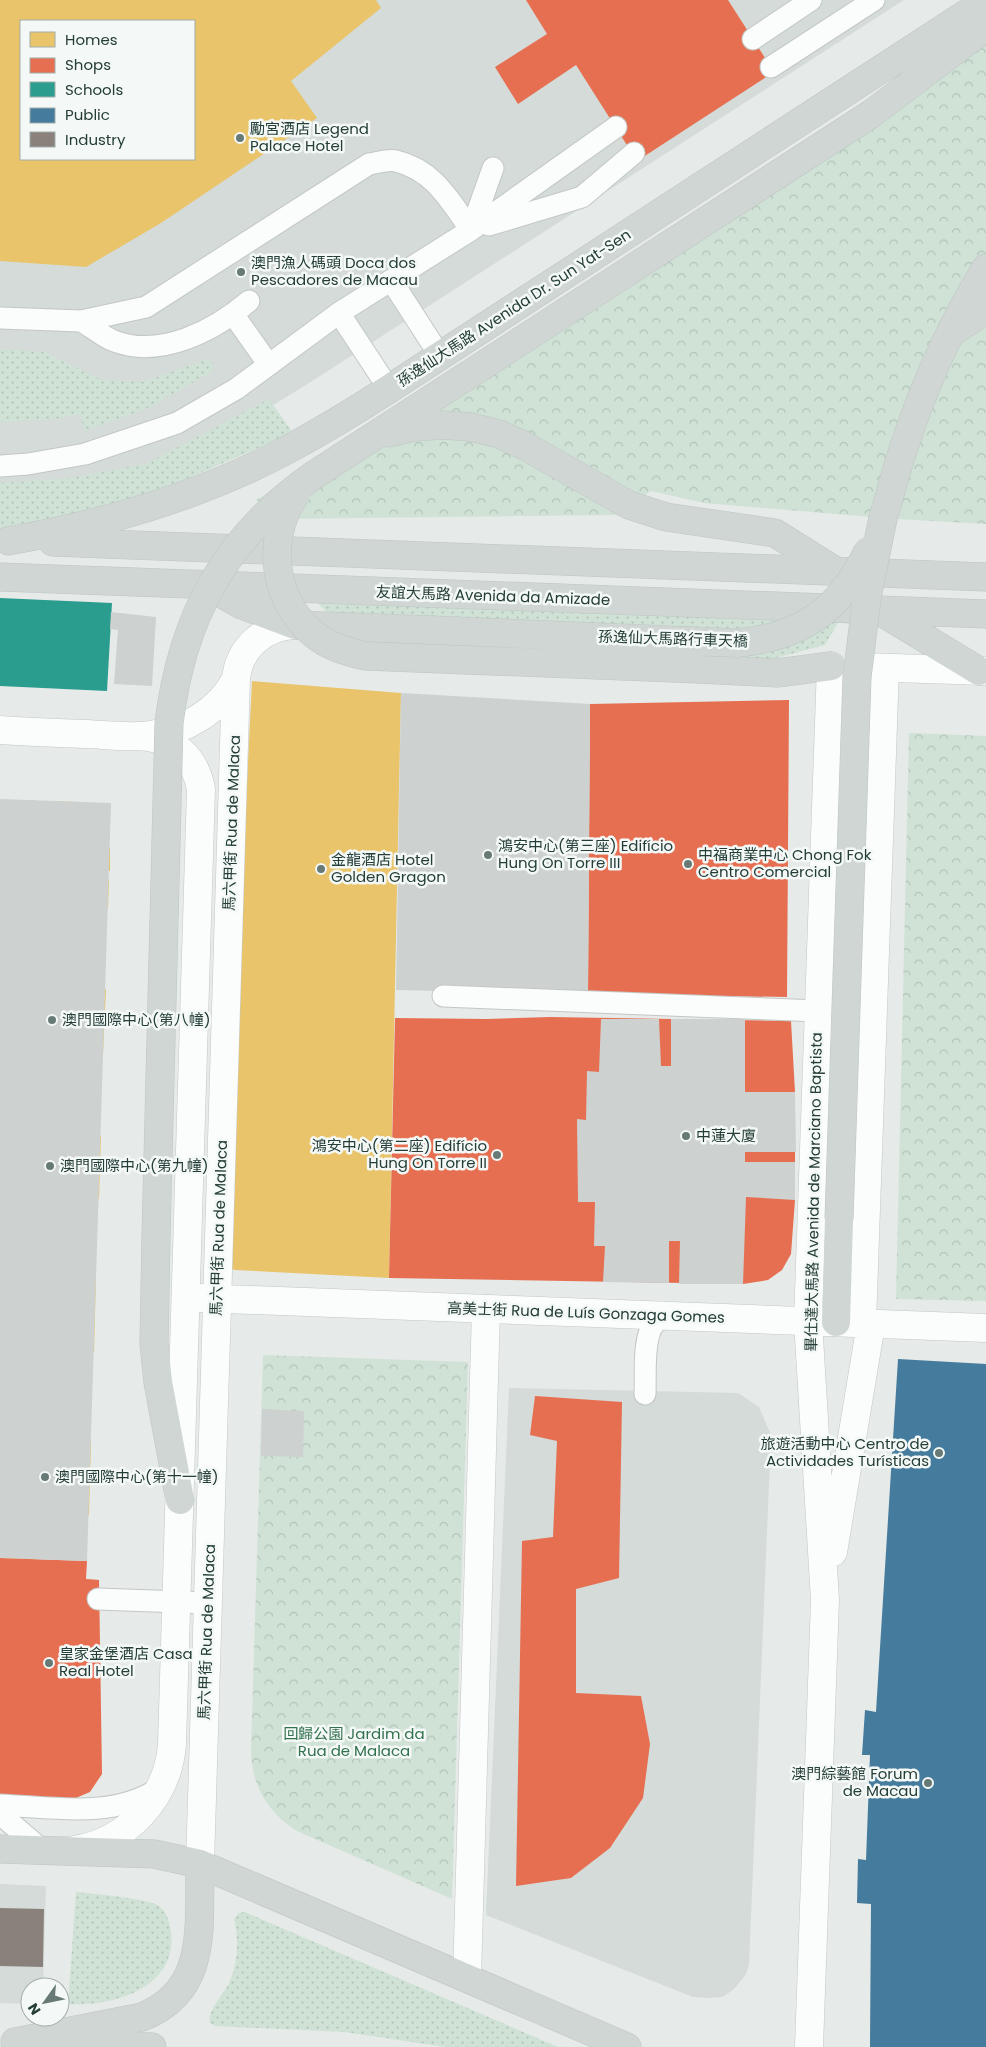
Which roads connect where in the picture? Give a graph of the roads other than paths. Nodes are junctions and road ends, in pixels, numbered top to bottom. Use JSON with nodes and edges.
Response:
{"nodes":[{"id":1,"x":811,"y":0,"type":"edge"},
{"id":2,"x":874,"y":0,"type":"edge"},
{"id":3,"x":986,"y":2,"type":"edge"},
{"id":4,"x":986,"y":27,"type":"edge"},
{"id":5,"x":753,"y":38,"type":"dead end"},
{"id":6,"x":771,"y":67,"type":"dead end"},
{"id":7,"x":616,"y":127,"type":"dead end"},
{"id":8,"x":634,"y":153,"type":"dead end"},
{"id":9,"x":493,"y":168,"type":"dead end"},
{"id":10,"x":472,"y":230,"type":"junction"},
{"id":11,"x":986,"y":268,"type":"edge"},
{"id":12,"x":391,"y":280,"type":"junction"},
{"id":13,"x":986,"y":310,"type":"edge"},
{"id":14,"x":339,"y":313,"type":"junction"},
{"id":15,"x":0,"y":318,"type":"edge"},
{"id":16,"x":81,"y":321,"type":"junction"},
{"id":17,"x":952,"y":332,"type":"junction"},
{"id":18,"x":440,"y":356,"type":"junction"},
{"id":19,"x":269,"y":365,"type":"junction"},
{"id":20,"x":389,"y":389,"type":"junction"},
{"id":21,"x":360,"y":445,"type":"junction"},
{"id":22,"x":0,"y":466,"type":"edge"},
{"id":23,"x":314,"y":475,"type":"junction"},
{"id":24,"x":883,"y":518,"type":"junction"},
{"id":25,"x":4,"y":540,"type":"edge"},
{"id":26,"x":836,"y":571,"type":"junction"},
{"id":27,"x":0,"y":577,"type":"edge"},
{"id":28,"x":986,"y":577,"type":"edge"},
{"id":29,"x":207,"y":585,"type":"junction"},
{"id":30,"x":878,"y":610,"type":"junction"},
{"id":31,"x":986,"y":614,"type":"edge"},
{"id":32,"x":295,"y":625,"type":"junction"},
{"id":33,"x":832,"y":666,"type":"junction"},
{"id":34,"x":885,"y":668,"type":"junction"},
{"id":35,"x":983,"y":671,"type":"edge"},
{"id":36,"x":236,"y":679,"type":"junction"},
{"id":37,"x":0,"y":730,"type":"edge"},
{"id":38,"x":829,"y":730,"type":"junction"},
{"id":39,"x":884,"y":731,"type":"junction"},
{"id":40,"x":138,"y":736,"type":"junction"},
{"id":41,"x":443,"y":996,"type":"dead end"},
{"id":42,"x":819,"y":1011,"type":"junction"},
{"id":43,"x":186,"y":1297,"type":"junction"},
{"id":44,"x":217,"y":1299,"type":"junction"},
{"id":45,"x":486,"y":1309,"type":"junction"},
{"id":46,"x":627,"y":1314,"type":"junction"},
{"id":47,"x":670,"y":1316,"type":"junction"},
{"id":48,"x":808,"y":1321,"type":"junction"},
{"id":49,"x":856,"y":1323,"type":"junction"},
{"id":50,"x":986,"y":1328,"type":"edge"},
{"id":51,"x":647,"y":1342,"type":"junction"},
{"id":52,"x":645,"y":1394,"type":"dead end"},
{"id":53,"x":180,"y":1500,"type":"junction"},
{"id":54,"x":98,"y":1599,"type":"dead end"},
{"id":55,"x":825,"y":1600,"type":"junction"},
{"id":56,"x":177,"y":1602,"type":"junction"},
{"id":57,"x":208,"y":1603,"type":"junction"},
{"id":58,"x":160,"y":1788,"type":"junction"},
{"id":59,"x":0,"y":1806,"type":"edge"},
{"id":60,"x":0,"y":1814,"type":"edge"},
{"id":61,"x":0,"y":1849,"type":"edge"},
{"id":62,"x":53,"y":1851,"type":"junction"},
{"id":63,"x":200,"y":1864,"type":"junction"},
{"id":64,"x":467,"y":1978,"type":"junction"},
{"id":65,"x":7,"y":2042,"type":"edge"},
{"id":66,"x":48,"y":2047,"type":"edge"},
{"id":67,"x":152,"y":2047,"type":"edge"},
{"id":68,"x":627,"y":2047,"type":"edge"},
{"id":69,"x":809,"y":2047,"type":"edge"}],
"edges":[{"from":1,"to":5,"type":"lane"},
{"from":2,"to":6,"type":"lane"},
{"from":3,"to":18,"type":"main road","name":"孫逸仙大馬路 Avenida Dr. Sun Yat-Sen"},
{"from":4,"to":21,"type":"main road"},
{"from":7,"to":10,"type":"lane"},
{"from":8,"to":10,"type":"lane"},
{"from":9,"to":10,"type":"lane"},
{"from":10,"to":12,"type":"lane"},
{"from":10,"to":16,"type":"lane"},
{"from":11,"to":17,"type":"main road","name":"孫逸仙大馬路行車天橋"},
{"from":12,"to":14,"type":"lane"},
{"from":12,"to":18,"type":"lane"},
{"from":13,"to":17,"type":"main road"},
{"from":14,"to":19,"type":"lane"},
{"from":14,"to":20,"type":"lane"},
{"from":15,"to":16,"type":"lane"},
{"from":16,"to":19,"type":"lane"},
{"from":17,"to":24,"type":"main road","name":"孫逸仙大馬路行車天橋"},
{"from":18,"to":20,"type":"main road","name":"孫逸仙大馬路 Avenida Dr. Sun Yat-Sen"},
{"from":19,"to":22,"type":"lane"},
{"from":20,"to":25,"type":"main road","name":"孫逸仙大馬路 Avenida Dr. Sun Yat-Sen"},
{"from":21,"to":23,"type":"main road"},
{"from":21,"to":26,"type":"main road"},
{"from":23,"to":33,"type":"main road","bridge":true},
{"from":23,"to":53,"type":"main road","bridge":true},
{"from":24,"to":32,"type":"main road","name":"孫逸仙大馬路行車天橋","bridge":true},
{"from":24,"to":49,"type":"main road","bridge":true},
{"from":25,"to":26,"type":"main road"},
{"from":26,"to":28,"type":"main road"},
{"from":27,"to":29,"type":"main road","name":"友誼大馬路 Avenida da Amizade"},
{"from":29,"to":30,"type":"main road","name":"友誼大馬路 Avenida da Amizade"},
{"from":29,"to":32,"type":"main road"},
{"from":30,"to":31,"type":"main road","name":"友誼大馬路 Avenida da Amizade"},
{"from":30,"to":35,"type":"main road"},
{"from":32,"to":36,"type":"street","name":"馬六甲街 Rua de Malaca"},
{"from":33,"to":34,"type":"street"},
{"from":33,"to":38,"type":"street","name":"畢仕達大馬路 Avenida de Marciano Baptista"},
{"from":34,"to":35,"type":"street"},
{"from":34,"to":39,"type":"street"},
{"from":36,"to":40,"type":"street"},
{"from":36,"to":44,"type":"street","name":"馬六甲街 Rua de Malaca"},
{"from":37,"to":40,"type":"street"},
{"from":38,"to":39,"type":"street"},
{"from":38,"to":42,"type":"street","name":"畢仕達大馬路 Avenida de Marciano Baptista"},
{"from":39,"to":49,"type":"street"},
{"from":40,"to":43,"type":"street","name":"馬六甲街 Rua de Malaca"},
{"from":41,"to":42,"type":"lane"},
{"from":42,"to":48,"type":"street","name":"畢仕達大馬路 Avenida de Marciano Baptista"},
{"from":43,"to":44,"type":"street","name":"高美士街 Rua de Luís Gonzaga Gomes"},
{"from":43,"to":53,"type":"street","name":"馬六甲街 Rua de Malaca"},
{"from":44,"to":45,"type":"street","name":"高美士街 Rua de Luís Gonzaga Gomes"},
{"from":44,"to":57,"type":"street","name":"馬六甲街 Rua de Malaca"},
{"from":45,"to":46,"type":"street","name":"高美士街 Rua de Luís Gonzaga Gomes"},
{"from":45,"to":64,"type":"street"},
{"from":46,"to":47,"type":"street","name":"高美士街 Rua de Luís Gonzaga Gomes"},
{"from":46,"to":51,"type":"lane"},
{"from":47,"to":48,"type":"street","name":"高美士街 Rua de Luís Gonzaga Gomes"},
{"from":47,"to":51,"type":"lane"},
{"from":48,"to":49,"type":"street","name":"高美士街 Rua de Luís Gonzaga Gomes"},
{"from":48,"to":55,"type":"street","name":"畢仕達大馬路 Avenida de Marciano Baptista"},
{"from":49,"to":50,"type":"street","name":"高美士街 Rua de Luís Gonzaga Gomes"},
{"from":49,"to":55,"type":"street"},
{"from":51,"to":52,"type":"lane"},
{"from":53,"to":56,"type":"street","name":"馬六甲街 Rua de Malaca"},
{"from":54,"to":56,"type":"lane"},
{"from":55,"to":69,"type":"street","name":"畢仕達大馬路 Avenida de Marciano Baptista"},
{"from":56,"to":57,"type":"lane"},
{"from":56,"to":58,"type":"street","name":"馬六甲街 Rua de Malaca"},
{"from":57,"to":63,"type":"street","name":"馬六甲街 Rua de Malaca"},
{"from":58,"to":59,"type":"lane"},
{"from":58,"to":62,"type":"street","name":"馬六甲街 Rua de Malaca"},
{"from":60,"to":62,"type":"lane"},
{"from":61,"to":62,"type":"main road"},
{"from":62,"to":63,"type":"main road"},
{"from":63,"to":64,"type":"main road"},
{"from":63,"to":65,"type":"main road"},
{"from":64,"to":68,"type":"main road"},
{"from":65,"to":66,"type":"main road"},
{"from":65,"to":67,"type":"main road"}]}
